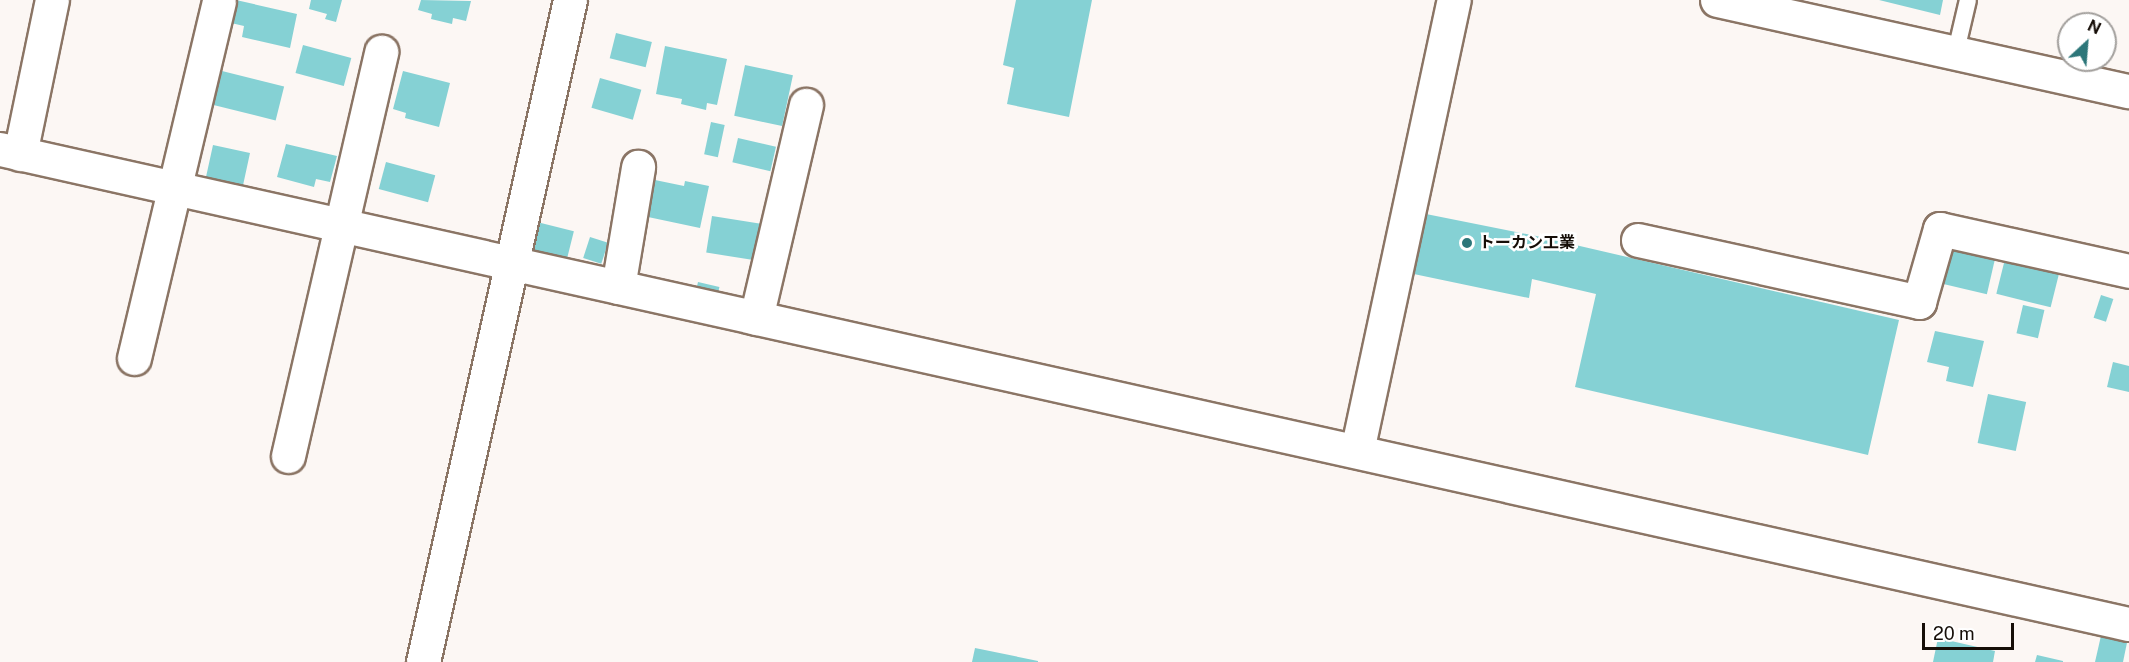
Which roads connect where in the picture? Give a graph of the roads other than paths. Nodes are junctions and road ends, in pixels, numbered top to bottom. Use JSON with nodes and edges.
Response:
{"nodes":[{"id":1,"x":52,"y":0,"type":"edge"},
{"id":2,"x":570,"y":0,"type":"edge"},
{"id":3,"x":1455,"y":0,"type":"edge"},
{"id":4,"x":1717,"y":0,"type":"edge"},
{"id":5,"x":1968,"y":0,"type":"edge"},
{"id":6,"x":219,"y":3,"type":"dead end"},
{"id":7,"x":381,"y":51,"type":"dead end"},
{"id":8,"x":1956,"y":51,"type":"junction"},
{"id":9,"x":2129,"y":91,"type":"edge"},
{"id":10,"x":806,"y":105,"type":"dead end"},
{"id":11,"x":10,"y":152,"type":"edge"},
{"id":12,"x":638,"y":167,"type":"dead end"},
{"id":13,"x":173,"y":188,"type":"junction"},
{"id":14,"x":341,"y":225,"type":"junction"},
{"id":15,"x":1638,"y":240,"type":"dead end"},
{"id":16,"x":511,"y":263,"type":"junction"},
{"id":17,"x":2129,"y":271,"type":"edge"},
{"id":18,"x":618,"y":287,"type":"junction"},
{"id":19,"x":756,"y":318,"type":"junction"},
{"id":20,"x":134,"y":358,"type":"dead end"},
{"id":21,"x":1357,"y":451,"type":"junction"},
{"id":22,"x":288,"y":456,"type":"dead end"},
{"id":23,"x":2129,"y":624,"type":"edge"},
{"id":24,"x":423,"y":662,"type":"edge"}],
"edges":[{"from":1,"to":11,"type":"street"},
{"from":2,"to":16,"type":"street"},
{"from":3,"to":21,"type":"street"},
{"from":4,"to":8,"type":"street"},
{"from":5,"to":8,"type":"lane"},
{"from":6,"to":13,"type":"street"},
{"from":7,"to":14,"type":"street"},
{"from":8,"to":9,"type":"street"},
{"from":10,"to":19,"type":"street"},
{"from":11,"to":13,"type":"street"},
{"from":12,"to":18,"type":"street"},
{"from":13,"to":14,"type":"street"},
{"from":13,"to":20,"type":"street"},
{"from":14,"to":16,"type":"street"},
{"from":14,"to":22,"type":"street"},
{"from":15,"to":17,"type":"street"},
{"from":16,"to":18,"type":"street"},
{"from":16,"to":24,"type":"street"},
{"from":18,"to":19,"type":"street"},
{"from":19,"to":21,"type":"street"},
{"from":21,"to":23,"type":"street"}]}
